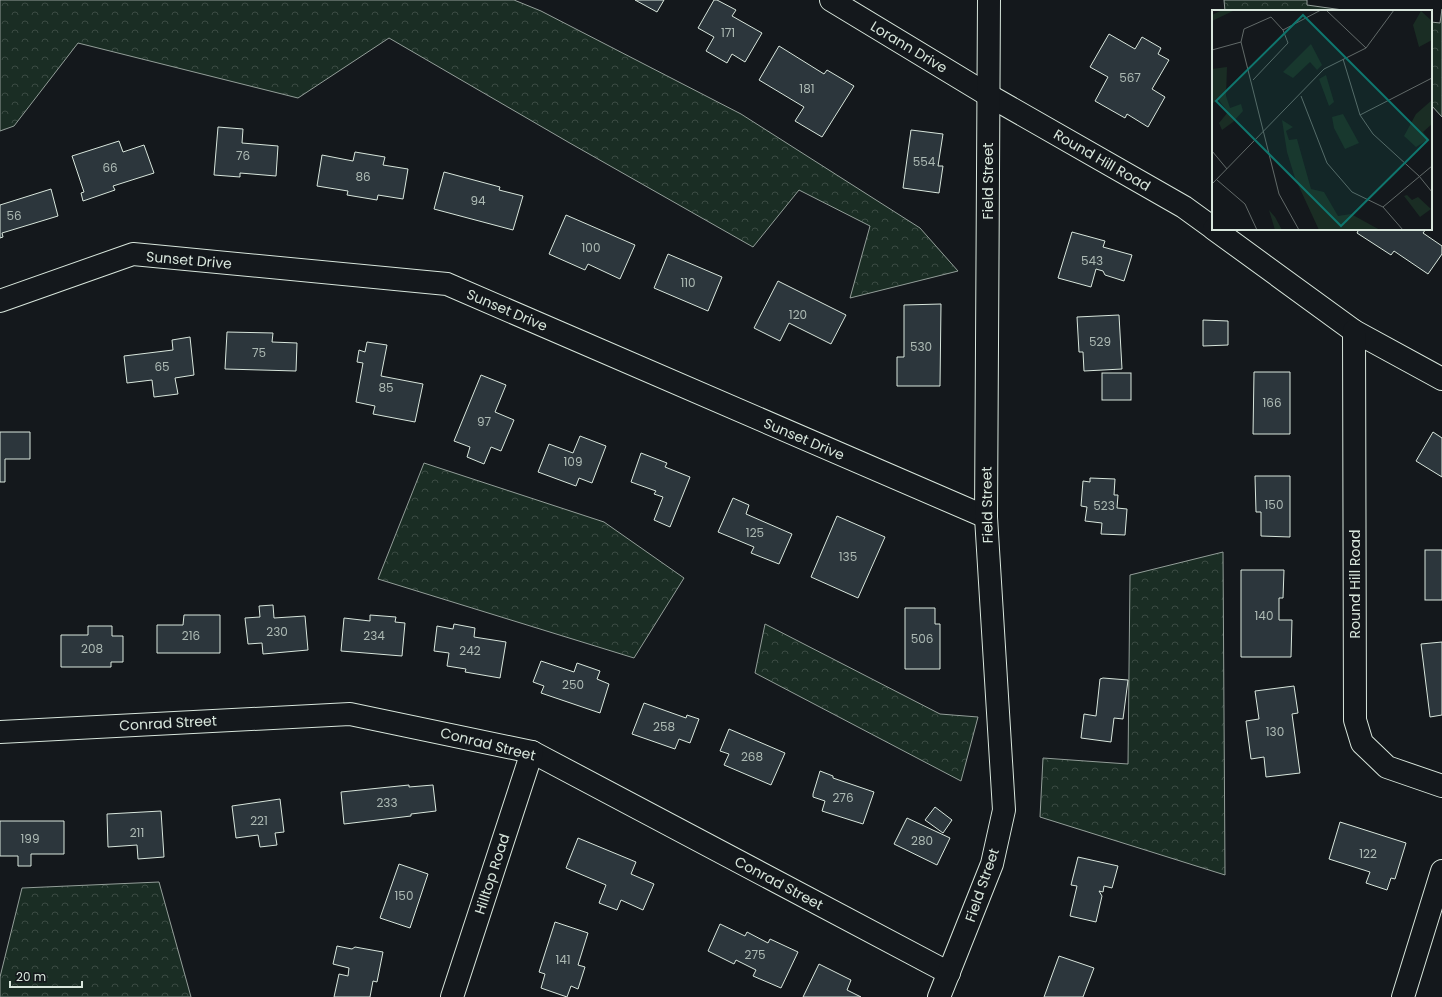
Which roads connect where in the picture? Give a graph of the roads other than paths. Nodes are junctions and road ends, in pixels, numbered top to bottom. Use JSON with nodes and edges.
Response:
{"nodes":[{"id":1,"x":831,"y":0,"type":"edge"},
{"id":2,"x":989,"y":0,"type":"edge"},
{"id":3,"x":988,"y":95,"type":"junction"},
{"id":4,"x":1212,"y":228,"type":"edge"},
{"id":5,"x":1215,"y":230,"type":"edge"},
{"id":6,"x":0,"y":301,"type":"edge"},
{"id":7,"x":1354,"y":331,"type":"junction"},
{"id":8,"x":1442,"y":379,"type":"edge"},
{"id":9,"x":986,"y":517,"type":"junction"},
{"id":10,"x":0,"y":732,"type":"edge"},
{"id":11,"x":532,"y":752,"type":"junction"},
{"id":12,"x":1442,"y":786,"type":"edge"},
{"id":13,"x":1442,"y":870,"type":"edge"},
{"id":14,"x":949,"y":974,"type":"junction"},
{"id":15,"x":452,"y":997,"type":"edge"},
{"id":16,"x":938,"y":997,"type":"edge"},
{"id":17,"x":1403,"y":997,"type":"edge"}],
"edges":[{"from":1,"to":3,"type":"street","name":"Lorann Drive"},
{"from":2,"to":3,"type":"street","name":"Field Street"},
{"from":3,"to":4,"type":"street","name":"Round Hill Road"},
{"from":3,"to":9,"type":"street","name":"Field Street"},
{"from":5,"to":7,"type":"street","name":"Round Hill Road"},
{"from":6,"to":9,"type":"street","name":"Sunset Drive"},
{"from":7,"to":8,"type":"street","name":"Round Hill Road"},
{"from":7,"to":12,"type":"street","name":"Round Hill Road"},
{"from":9,"to":14,"type":"street","name":"Field Street"},
{"from":10,"to":11,"type":"street","name":"Conrad Street"},
{"from":11,"to":14,"type":"street","name":"Conrad Street"},
{"from":11,"to":15,"type":"street","name":"Hilltop Road"},
{"from":13,"to":17,"type":"street"},
{"from":14,"to":16,"type":"street","name":"Field Street"}]}
